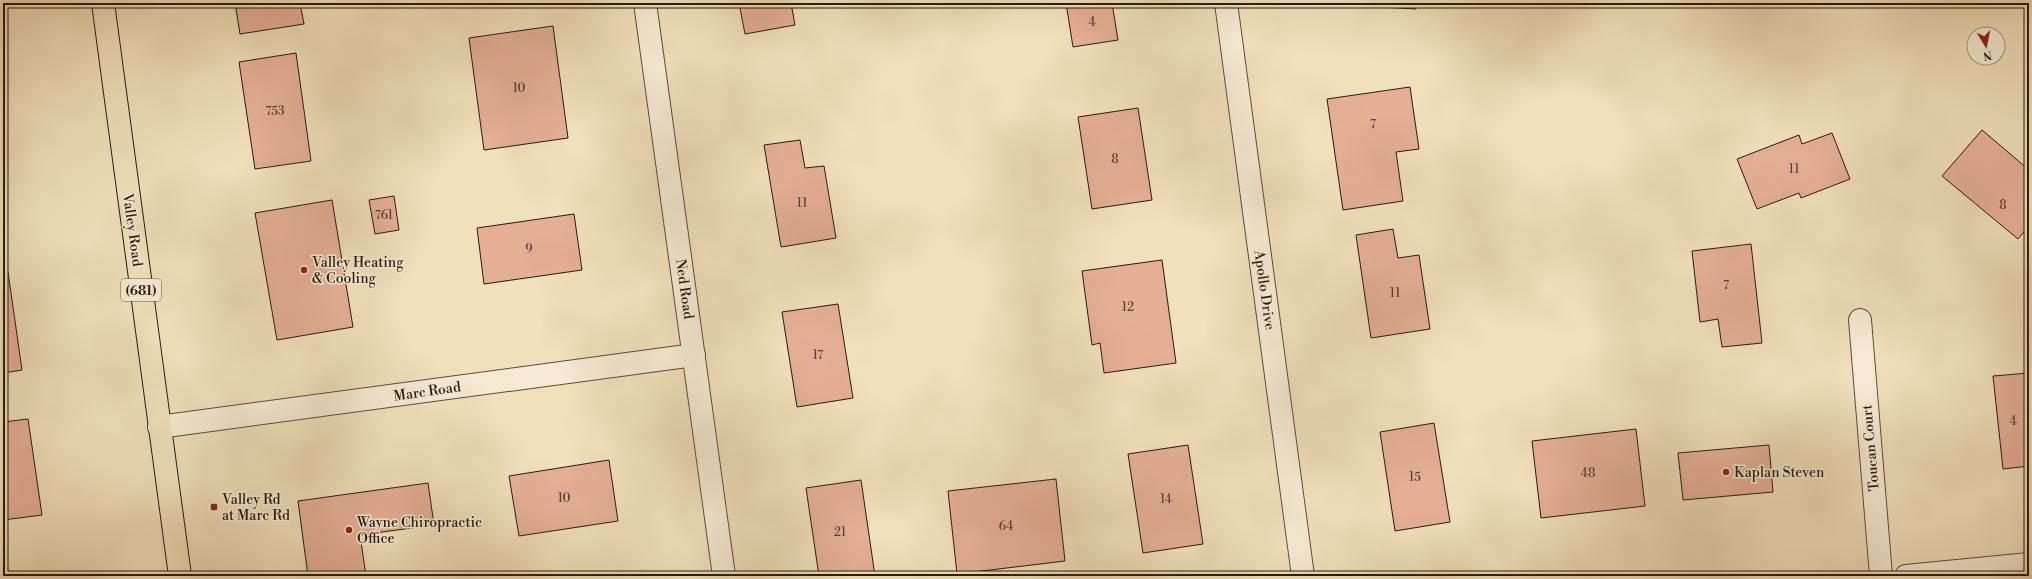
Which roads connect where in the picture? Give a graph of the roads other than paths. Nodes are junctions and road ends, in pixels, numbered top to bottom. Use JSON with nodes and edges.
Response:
{"nodes":[{"id":1,"x":103,"y":3,"type":"edge"},
{"id":2,"x":645,"y":3,"type":"edge"},
{"id":3,"x":1226,"y":3,"type":"edge"},
{"id":4,"x":1860,"y":320,"type":"dead end"},
{"id":5,"x":694,"y":355,"type":"junction"},
{"id":6,"x":159,"y":427,"type":"junction"},
{"id":7,"x":2029,"y":564,"type":"edge"},
{"id":8,"x":180,"y":576,"type":"edge"},
{"id":9,"x":724,"y":576,"type":"edge"},
{"id":10,"x":1303,"y":576,"type":"edge"},
{"id":11,"x":1881,"y":576,"type":"edge"},
{"id":12,"x":1906,"y":576,"type":"edge"}],
"edges":[{"from":1,"to":6,"type":"main road","name":"Valley Road","number":"(681)"},
{"from":2,"to":5,"type":"street","name":"Ned Road"},
{"from":3,"to":10,"type":"street","name":"Apollo Drive"},
{"from":4,"to":11,"type":"street","name":"Toucan Court"},
{"from":5,"to":6,"type":"street","name":"Marc Road"},
{"from":5,"to":9,"type":"street","name":"Ned Road"},
{"from":6,"to":8,"type":"main road","name":"Valley Road","number":"(681)"},
{"from":7,"to":12,"type":"street"}]}
